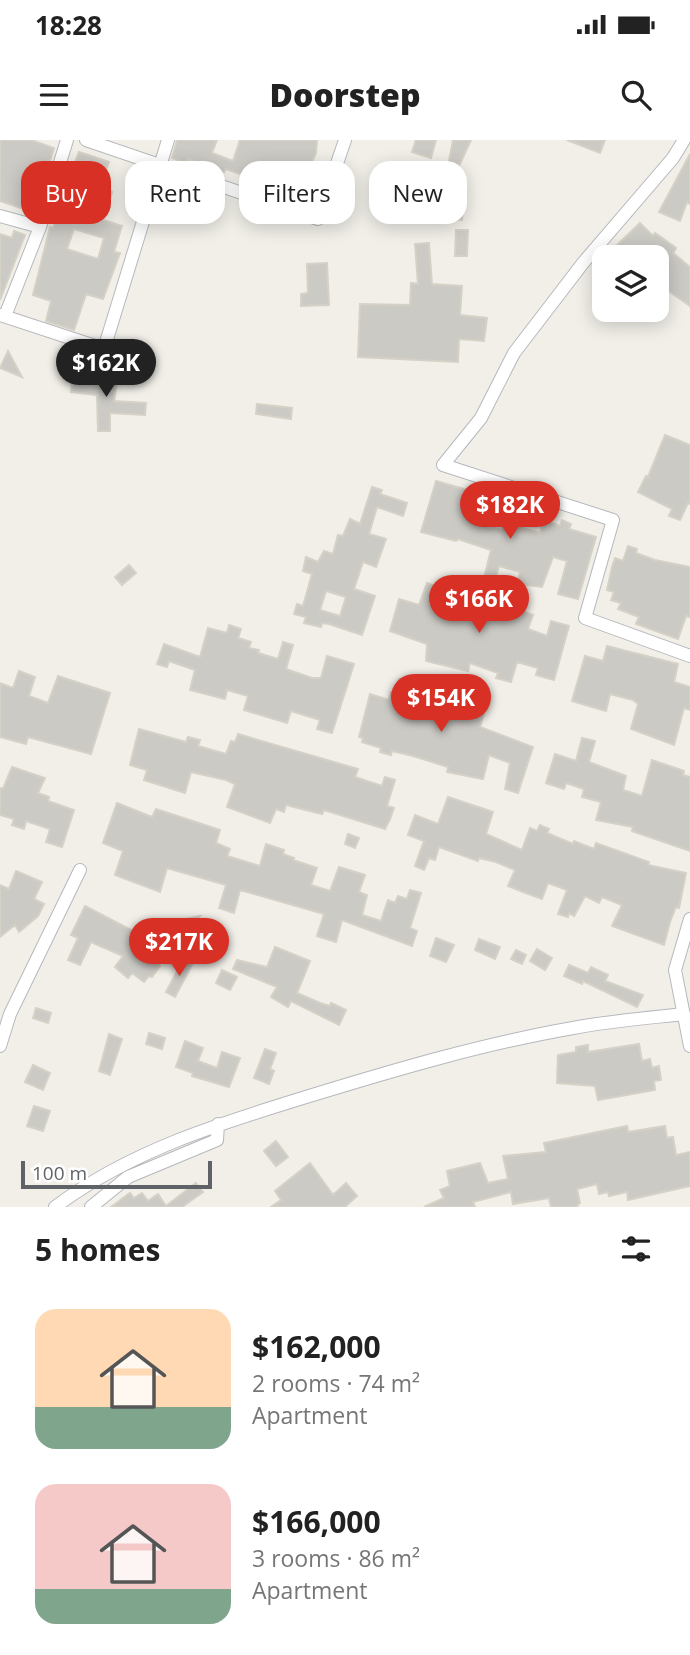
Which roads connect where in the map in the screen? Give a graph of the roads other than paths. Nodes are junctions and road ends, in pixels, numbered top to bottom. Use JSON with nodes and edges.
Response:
{"nodes":[{"id":1,"x":67,"y":140,"type":"edge"},
{"id":2,"x":86,"y":140,"type":"edge"},
{"id":3,"x":168,"y":140,"type":"edge"},
{"id":4,"x":345,"y":140,"type":"edge"},
{"id":5,"x":684,"y":140,"type":"edge"},
{"id":6,"x":154,"y":161,"type":"edge"},
{"id":7,"x":161,"y":161,"type":"edge"},
{"id":8,"x":225,"y":186,"type":"edge"},
{"id":9,"x":0,"y":216,"type":"edge"},
{"id":10,"x":142,"y":224,"type":"edge"},
{"id":11,"x":40,"y":227,"type":"junction"},
{"id":12,"x":3,"y":316,"type":"edge"},
{"id":13,"x":690,"y":656,"type":"edge"},
{"id":14,"x":80,"y":870,"type":"dead end"},
{"id":15,"x":690,"y":919,"type":"edge"},
{"id":16,"x":675,"y":970,"type":"junction"},
{"id":17,"x":690,"y":976,"type":"edge"},
{"id":18,"x":684,"y":1014,"type":"junction"},
{"id":19,"x":0,"y":1046,"type":"edge"},
{"id":20,"x":690,"y":1046,"type":"edge"},
{"id":21,"x":218,"y":1124,"type":"junction"},
{"id":22,"x":55,"y":1207,"type":"edge"},
{"id":23,"x":92,"y":1207,"type":"edge"}],
"edges":[{"from":1,"to":11,"type":"street"},
{"from":2,"to":6,"type":"street"},
{"from":3,"to":7,"type":"street"},
{"from":4,"to":8,"type":"street"},
{"from":5,"to":13,"type":"street"},
{"from":9,"to":11,"type":"street"},
{"from":10,"to":12,"type":"street"},
{"from":11,"to":12,"type":"street"},
{"from":14,"to":19,"type":"street"},
{"from":15,"to":16,"type":"street"},
{"from":16,"to":17,"type":"street"},
{"from":16,"to":18,"type":"street"},
{"from":18,"to":20,"type":"street"},
{"from":18,"to":21,"type":"street"},
{"from":21,"to":22,"type":"street"},
{"from":21,"to":23,"type":"street"}]}
